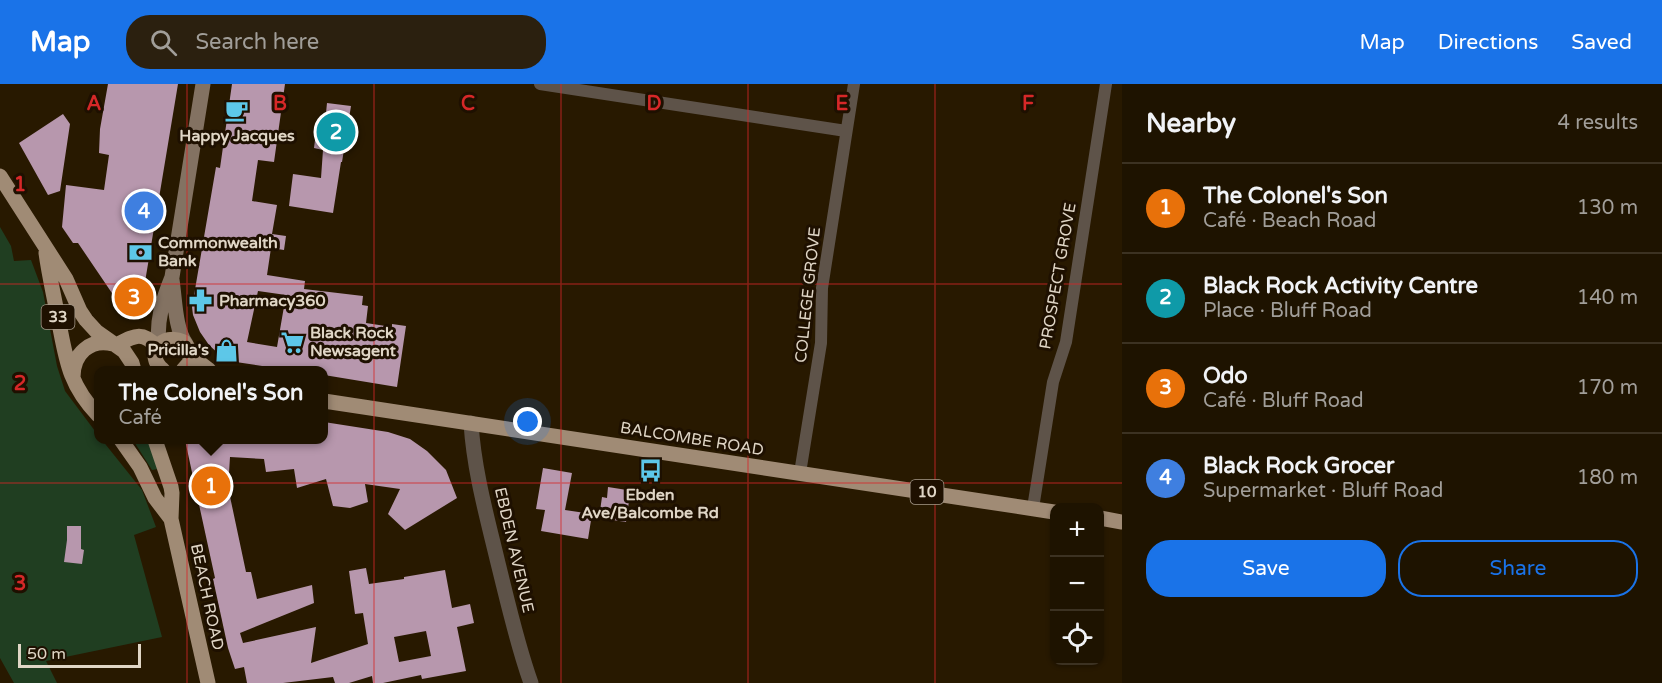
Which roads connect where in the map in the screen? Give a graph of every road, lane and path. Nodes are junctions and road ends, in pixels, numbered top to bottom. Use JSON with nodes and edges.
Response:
{"nodes":[{"id":1,"x":203,"y":84,"type":"edge"},
{"id":2,"x":540,"y":84,"type":"edge"},
{"id":3,"x":854,"y":84,"type":"edge"},
{"id":4,"x":1106,"y":84,"type":"edge"},
{"id":5,"x":846,"y":132,"type":"junction"},
{"id":6,"x":0,"y":176,"type":"edge"},
{"id":7,"x":46,"y":250,"type":"junction"},
{"id":8,"x":172,"y":277,"type":"junction"},
{"id":9,"x":115,"y":345,"type":"junction"},
{"id":10,"x":158,"y":346,"type":"junction"},
{"id":11,"x":188,"y":348,"type":"junction"},
{"id":12,"x":133,"y":366,"type":"edge"},
{"id":13,"x":160,"y":366,"type":"edge"},
{"id":14,"x":187,"y":366,"type":"edge"},
{"id":15,"x":203,"y":366,"type":"edge"},
{"id":16,"x":76,"y":386,"type":"junction"},
{"id":17,"x":94,"y":401,"type":"edge"},
{"id":18,"x":328,"y":402,"type":"edge"},
{"id":19,"x":94,"y":409,"type":"edge"},
{"id":20,"x":471,"y":423,"type":"junction"},
{"id":21,"x":124,"y":444,"type":"edge"},
{"id":22,"x":156,"y":444,"type":"edge"},
{"id":23,"x":801,"y":473,"type":"junction"},
{"id":24,"x":1033,"y":508,"type":"junction"},
{"id":25,"x":1050,"y":511,"type":"edge"},
{"id":26,"x":171,"y":519,"type":"junction"},
{"id":27,"x":1104,"y":520,"type":"edge"},
{"id":28,"x":1122,"y":522,"type":"edge"},
{"id":29,"x":208,"y":683,"type":"edge"},
{"id":30,"x":531,"y":683,"type":"edge"}],
"edges":[{"from":1,"to":8,"type":"main road"},
{"from":2,"to":5,"type":"street"},
{"from":3,"to":5,"type":"street","name":"COLLEGE GROVE"},
{"from":4,"to":24,"type":"street","name":"PROSPECT GROVE"},
{"from":5,"to":23,"type":"street","name":"COLLEGE GROVE"},
{"from":6,"to":7,"type":"main road","number":"33"},
{"from":7,"to":9,"type":"main road","number":"33"},
{"from":7,"to":16,"type":"main road","number":"33"},
{"from":8,"to":10,"type":"main road"},
{"from":8,"to":11,"type":"main road"},
{"from":9,"to":10,"type":"main road"},
{"from":9,"to":12,"type":"main road","number":"33"},
{"from":9,"to":16,"type":"main road","number":"33"},
{"from":10,"to":11,"type":"main road"},
{"from":10,"to":13,"type":"main road"},
{"from":11,"to":14,"type":"main road"},
{"from":11,"to":15,"type":"main road"},
{"from":16,"to":17,"type":"main road"},
{"from":16,"to":19,"type":"main road","number":"33"},
{"from":18,"to":20,"type":"main road","name":"BALCOMBE ROAD","number":"10"},
{"from":20,"to":23,"type":"main road","name":"BALCOMBE ROAD","number":"10"},
{"from":20,"to":30,"type":"street","name":"EBDEN AVENUE"},
{"from":21,"to":26,"type":"main road","name":"BEACH ROAD"},
{"from":22,"to":26,"type":"main road","name":"BEACH ROAD"},
{"from":23,"to":24,"type":"main road","name":"BALCOMBE ROAD","number":"10"},
{"from":24,"to":25,"type":"main road","name":"BALCOMBE ROAD","number":"10"},
{"from":26,"to":29,"type":"main road","name":"BEACH ROAD"},
{"from":27,"to":28,"type":"main road"}]}
